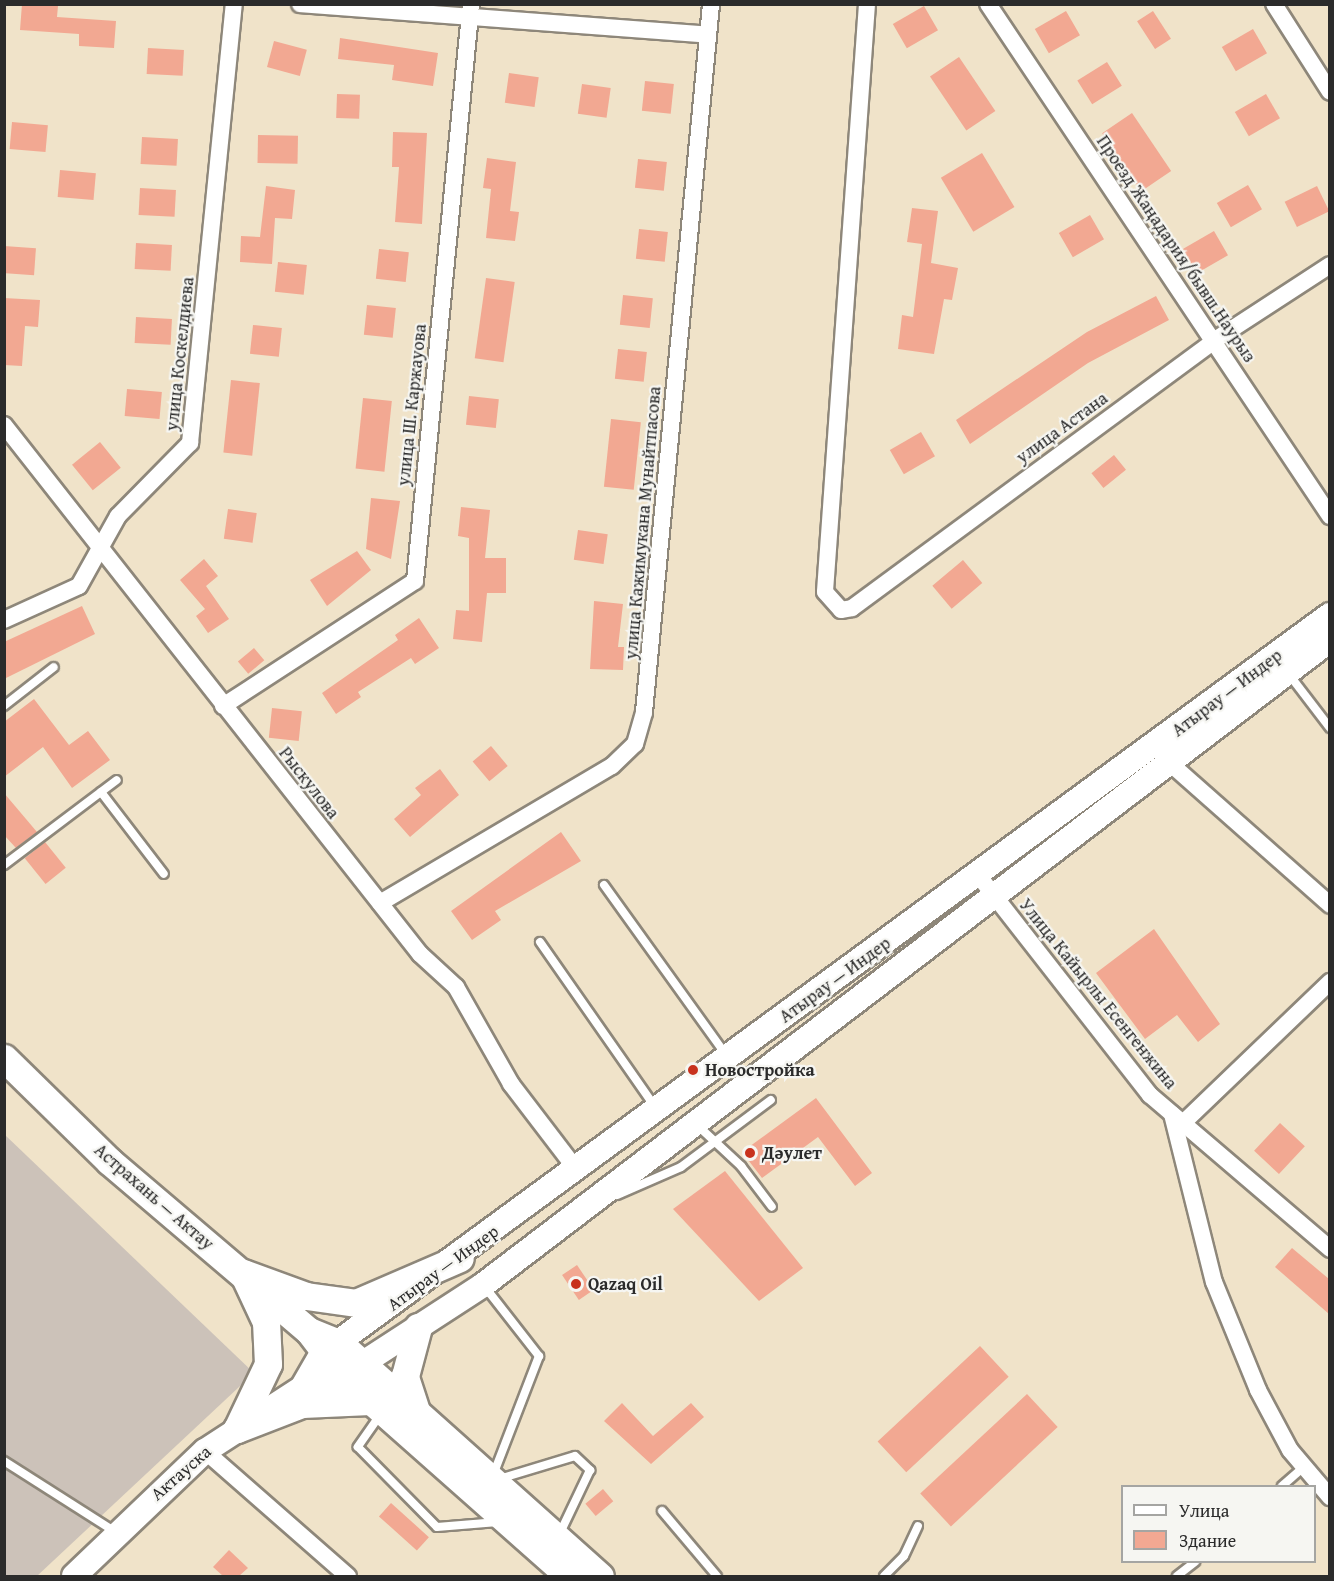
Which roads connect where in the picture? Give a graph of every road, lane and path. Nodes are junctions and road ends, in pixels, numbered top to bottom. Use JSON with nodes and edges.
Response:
{"nodes":[{"id":1,"x":234,"y":4,"type":"edge"},
{"id":2,"x":300,"y":4,"type":"edge"},
{"id":3,"x":711,"y":4,"type":"edge"},
{"id":4,"x":867,"y":4,"type":"edge"},
{"id":5,"x":988,"y":4,"type":"edge"},
{"id":6,"x":1274,"y":4,"type":"edge"},
{"id":7,"x":471,"y":10,"type":"edge"},
{"id":8,"x":708,"y":35,"type":"junction"},
{"id":9,"x":1329,"y":92,"type":"edge"},
{"id":10,"x":1329,"y":264,"type":"edge"},
{"id":11,"x":1215,"y":340,"type":"junction"},
{"id":12,"x":4,"y":425,"type":"edge"},
{"id":13,"x":1329,"y":516,"type":"edge"},
{"id":14,"x":100,"y":546,"type":"junction"},
{"id":15,"x":1329,"y":615,"type":"edge"},
{"id":16,"x":4,"y":620,"type":"edge"},
{"id":17,"x":1329,"y":640,"type":"edge"},
{"id":18,"x":54,"y":667,"type":"dead end"},
{"id":19,"x":1288,"y":672,"type":"junction"},
{"id":20,"x":4,"y":706,"type":"edge"},
{"id":21,"x":223,"y":706,"type":"junction"},
{"id":22,"x":1329,"y":728,"type":"edge"},
{"id":23,"x":1161,"y":756,"type":"junction"},
{"id":24,"x":117,"y":780,"type":"dead end"},
{"id":25,"x":101,"y":792,"type":"junction"},
{"id":26,"x":4,"y":865,"type":"edge"},
{"id":27,"x":164,"y":874,"type":"dead end"},
{"id":28,"x":978,"y":875,"type":"junction"},
{"id":29,"x":604,"y":885,"type":"dead end"},
{"id":30,"x":995,"y":896,"type":"junction"},
{"id":31,"x":380,"y":903,"type":"junction"},
{"id":32,"x":1329,"y":905,"type":"edge"},
{"id":33,"x":540,"y":942,"type":"dead end"},
{"id":34,"x":1329,"y":982,"type":"edge"},
{"id":35,"x":4,"y":1058,"type":"edge"},
{"id":36,"x":729,"y":1058,"type":"junction"},
{"id":37,"x":771,"y":1100,"type":"dead end"},
{"id":38,"x":658,"y":1112,"type":"junction"},
{"id":39,"x":1178,"y":1118,"type":"junction"},
{"id":40,"x":693,"y":1122,"type":"junction"},
{"id":41,"x":710,"y":1142,"type":"junction"},
{"id":42,"x":576,"y":1169,"type":"junction"},
{"id":43,"x":584,"y":1207,"type":"junction"},
{"id":44,"x":772,"y":1207,"type":"dead end"},
{"id":45,"x":1329,"y":1249,"type":"edge"},
{"id":46,"x":460,"y":1258,"type":"junction"},
{"id":47,"x":243,"y":1273,"type":"junction"},
{"id":48,"x":483,"y":1285,"type":"junction"},
{"id":49,"x":418,"y":1327,"type":"junction"},
{"id":50,"x":323,"y":1343,"type":"junction"},
{"id":51,"x":352,"y":1370,"type":"junction"},
{"id":52,"x":302,"y":1388,"type":"junction"},
{"id":53,"x":376,"y":1407,"type":"junction"},
{"id":54,"x":419,"y":1418,"type":"junction"},
{"id":55,"x":237,"y":1429,"type":"junction"},
{"id":56,"x":204,"y":1451,"type":"junction"},
{"id":57,"x":4,"y":1461,"type":"edge"},
{"id":58,"x":1304,"y":1467,"type":"junction"},
{"id":59,"x":491,"y":1482,"type":"junction"},
{"id":60,"x":1283,"y":1485,"type":"edge"},
{"id":61,"x":1329,"y":1497,"type":"edge"},
{"id":62,"x":662,"y":1511,"type":"dead end"},
{"id":63,"x":508,"y":1522,"type":"junction"},
{"id":64,"x":918,"y":1526,"type":"dead end"},
{"id":65,"x":117,"y":1533,"type":"junction"},
{"id":66,"x":557,"y":1539,"type":"junction"},
{"id":67,"x":1194,"y":1563,"type":"edge"},
{"id":68,"x":74,"y":1576,"type":"edge"},
{"id":69,"x":348,"y":1576,"type":"edge"},
{"id":70,"x":568,"y":1576,"type":"edge"},
{"id":71,"x":600,"y":1576,"type":"edge"},
{"id":72,"x":717,"y":1576,"type":"edge"},
{"id":73,"x":884,"y":1576,"type":"edge"},
{"id":74,"x":1177,"y":1576,"type":"edge"}],
"edges":[{"from":1,"to":14,"type":"street","name":"улица Коскелдиева"},
{"from":2,"to":7,"type":"street"},
{"from":3,"to":8,"type":"street","name":"улица Кажимукана Мунайтпасова"},
{"from":4,"to":11,"type":"street","name":"улица Астана"},
{"from":5,"to":11,"type":"street","name":"Проезд Жаңадария/бывш.Наурыз"},
{"from":6,"to":9,"type":"street"},
{"from":7,"to":8,"type":"street"},
{"from":7,"to":21,"type":"street","name":"улица Ш. Каржауова"},
{"from":8,"to":31,"type":"street","name":"улица Кажимукана Мунайтпасова"},
{"from":10,"to":11,"type":"street","name":"улица Астана"},
{"from":11,"to":13,"type":"street","name":"Проезд Жаңадария/бывш.Наурыз"},
{"from":12,"to":14,"type":"street","name":"Рыскулова"},
{"from":14,"to":16,"type":"street","name":"улица Коскелдиева"},
{"from":14,"to":21,"type":"street","name":"Рыскулова"},
{"from":15,"to":23,"type":"main road","name":"Атырау — Индер"},
{"from":17,"to":19,"type":"main road","name":"Атырау — Индер"},
{"from":18,"to":20,"type":"lane"},
{"from":19,"to":22,"type":"lane"},
{"from":19,"to":23,"type":"main road","name":"Атырау — Индер"},
{"from":21,"to":31,"type":"street","name":"Рыскулова"},
{"from":23,"to":28,"type":"main road","name":"Атырау — Индер"},
{"from":23,"to":30,"type":"main road","name":"Атырау — Индер"},
{"from":23,"to":32,"type":"street"},
{"from":24,"to":25,"type":"lane"},
{"from":25,"to":26,"type":"lane"},
{"from":25,"to":27,"type":"lane"},
{"from":28,"to":30,"type":"street","name":"Улица Кайырлы Есенгенжина"},
{"from":28,"to":36,"type":"main road","name":"Атырау — Индер"},
{"from":29,"to":36,"type":"lane"},
{"from":30,"to":39,"type":"street","name":"Улица Кайырлы Есенгенжина"},
{"from":30,"to":40,"type":"main road","name":"Атырау — Индер"},
{"from":31,"to":42,"type":"street","name":"Рыскулова"},
{"from":33,"to":38,"type":"lane"},
{"from":34,"to":39,"type":"street"},
{"from":35,"to":47,"type":"highway","name":"Астрахань — Актау"},
{"from":36,"to":38,"type":"main road","name":"Атырау — Индер"},
{"from":37,"to":41,"type":"lane"},
{"from":38,"to":42,"type":"main road","name":"Атырау — Индер"},
{"from":39,"to":45,"type":"street","name":"Улица Кайырлы Есенгенжина"},
{"from":39,"to":58,"type":"street"},
{"from":40,"to":41,"type":"lane"},
{"from":40,"to":43,"type":"main road","name":"Атырау — Индер"},
{"from":41,"to":43,"type":"lane"},
{"from":41,"to":44,"type":"lane"},
{"from":42,"to":46,"type":"main road","name":"Атырау — Индер"},
{"from":43,"to":48,"type":"main road","name":"Атырау — Индер"},
{"from":46,"to":47,"type":"highway"},
{"from":46,"to":50,"type":"main road","name":"Атырау — Индер"},
{"from":47,"to":50,"type":"highway","name":"Астрахань — Актау"},
{"from":47,"to":55,"type":"highway"},
{"from":48,"to":49,"type":"main road","name":"Атырау — Индер"},
{"from":48,"to":59,"type":"lane"},
{"from":49,"to":51,"type":"main road","name":"Атырау — Индер"},
{"from":49,"to":54,"type":"highway"},
{"from":50,"to":51,"type":"highway","name":"Астрахань — Актау"},
{"from":50,"to":52,"type":"main road","name":"Актауска"},
{"from":51,"to":52,"type":"main road","name":"Актауска"},
{"from":51,"to":53,"type":"highway","name":"Астрахань — Актау"},
{"from":51,"to":54,"type":"highway","name":"Астрахань — Актау"},
{"from":52,"to":55,"type":"main road","name":"Актауска"},
{"from":53,"to":55,"type":"highway"},
{"from":53,"to":63,"type":"highway","name":"Астрахань — Актау"},
{"from":53,"to":63,"type":"lane"},
{"from":54,"to":59,"type":"highway","name":"Астрахань — Актау"},
{"from":55,"to":56,"type":"main road","name":"Актауска"},
{"from":56,"to":65,"type":"main road","name":"Актауска"},
{"from":56,"to":69,"type":"street"},
{"from":57,"to":65,"type":"lane"},
{"from":58,"to":60,"type":"lane"},
{"from":58,"to":61,"type":"street"},
{"from":59,"to":66,"type":"highway","name":"Астрахань — Актау"},
{"from":59,"to":66,"type":"lane"},
{"from":62,"to":72,"type":"lane"},
{"from":63,"to":70,"type":"highway","name":"Астрахань — Актау"},
{"from":64,"to":73,"type":"lane"},
{"from":65,"to":68,"type":"main road","name":"Актауска"},
{"from":66,"to":71,"type":"highway","name":"Астрахань — Актау"},
{"from":67,"to":74,"type":"lane"}]}
